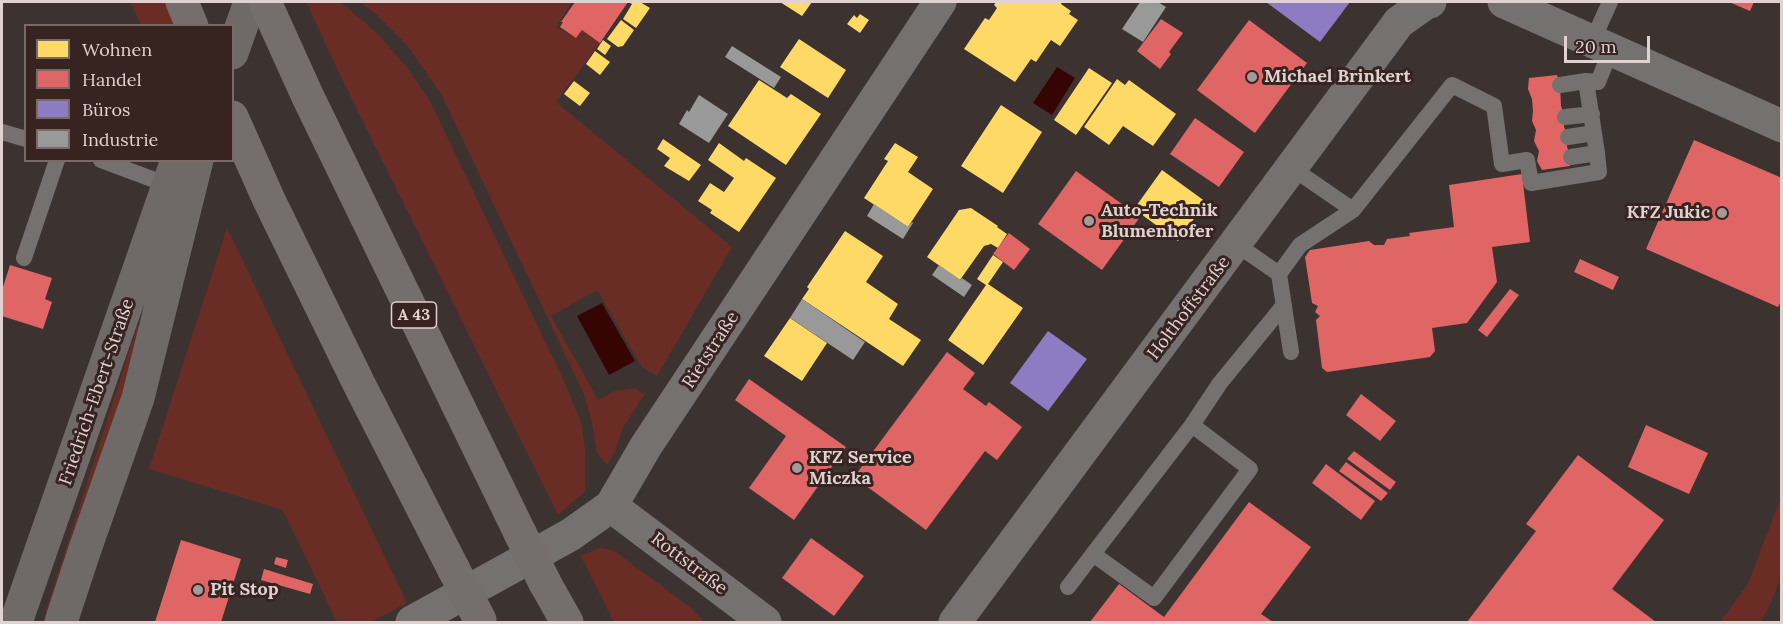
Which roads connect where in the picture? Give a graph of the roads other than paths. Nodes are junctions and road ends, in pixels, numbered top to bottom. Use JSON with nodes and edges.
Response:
{"nodes":[{"id":1,"x":182,"y":2,"type":"edge"},
{"id":2,"x":229,"y":2,"type":"edge"},
{"id":3,"x":250,"y":2,"type":"edge"},
{"id":4,"x":265,"y":2,"type":"edge"},
{"id":5,"x":940,"y":2,"type":"edge"},
{"id":6,"x":1430,"y":2,"type":"edge"},
{"id":7,"x":1504,"y":2,"type":"edge"},
{"id":8,"x":1610,"y":2,"type":"edge"},
{"id":9,"x":191,"y":24,"type":"edge"},
{"id":10,"x":222,"y":24,"type":"edge"},
{"id":11,"x":1601,"y":46,"type":"junction"},
{"id":12,"x":234,"y":47,"type":"edge"},
{"id":13,"x":1586,"y":81,"type":"junction"},
{"id":14,"x":1560,"y":85,"type":"dead end"},
{"id":15,"x":1592,"y":114,"type":"junction"},
{"id":16,"x":1565,"y":117,"type":"dead end"},
{"id":17,"x":234,"y":121,"type":"edge"},
{"id":18,"x":1782,"y":126,"type":"edge"},
{"id":19,"x":2,"y":132,"type":"edge"},
{"id":20,"x":1594,"y":133,"type":"junction"},
{"id":21,"x":1568,"y":137,"type":"dead end"},
{"id":22,"x":24,"y":138,"type":"edge"},
{"id":23,"x":1597,"y":153,"type":"junction"},
{"id":24,"x":1571,"y":157,"type":"dead end"},
{"id":25,"x":56,"y":162,"type":"edge"},
{"id":26,"x":112,"y":162,"type":"edge"},
{"id":27,"x":197,"y":162,"type":"edge"},
{"id":28,"x":1292,"y":168,"type":"junction"},
{"id":29,"x":172,"y":173,"type":"edge"},
{"id":30,"x":1353,"y":210,"type":"junction"},
{"id":31,"x":1236,"y":244,"type":"junction"},
{"id":32,"x":24,"y":258,"type":"dead end"},
{"id":33,"x":1279,"y":274,"type":"junction"},
{"id":34,"x":1284,"y":305,"type":"junction"},
{"id":35,"x":1291,"y":352,"type":"dead end"},
{"id":36,"x":1192,"y":425,"type":"junction"},
{"id":37,"x":611,"y":506,"type":"junction"},
{"id":38,"x":1093,"y":554,"type":"junction"},
{"id":39,"x":1068,"y":587,"type":"dead end"},
{"id":40,"x":480,"y":621,"type":"edge"},
{"id":41,"x":16,"y":622,"type":"edge"},
{"id":42,"x":62,"y":622,"type":"edge"},
{"id":43,"x":412,"y":622,"type":"edge"},
{"id":44,"x":567,"y":622,"type":"edge"},
{"id":45,"x":765,"y":622,"type":"edge"},
{"id":46,"x":955,"y":622,"type":"edge"}],
"edges":[{"from":1,"to":9,"type":"highway"},
{"from":2,"to":10,"type":"main road"},
{"from":3,"to":12,"type":"main road"},
{"from":4,"to":44,"type":"highway","number":"A 43","bridge":true},
{"from":5,"to":37,"type":"street","name":"Rietstraße"},
{"from":6,"to":28,"type":"street","name":"Holthoffstraße"},
{"from":7,"to":11,"type":"street"},
{"from":8,"to":11,"type":"lane"},
{"from":11,"to":13,"type":"lane"},
{"from":11,"to":18,"type":"street"},
{"from":13,"to":14,"type":"lane"},
{"from":13,"to":15,"type":"lane"},
{"from":15,"to":16,"type":"lane"},
{"from":15,"to":20,"type":"lane"},
{"from":17,"to":40,"type":"highway","bridge":true},
{"from":19,"to":22,"type":"lane"},
{"from":20,"to":21,"type":"lane"},
{"from":20,"to":23,"type":"lane"},
{"from":23,"to":24,"type":"lane"},
{"from":23,"to":30,"type":"lane"},
{"from":25,"to":32,"type":"lane"},
{"from":26,"to":29,"type":"lane"},
{"from":27,"to":42,"type":"main road","name":"Friedrich-Ebert-Straße"},
{"from":28,"to":30,"type":"lane"},
{"from":28,"to":31,"type":"street","name":"Holthoffstraße"},
{"from":29,"to":41,"type":"main road","name":"Friedrich-Ebert-Straße"},
{"from":30,"to":33,"type":"lane"},
{"from":31,"to":33,"type":"lane"},
{"from":31,"to":46,"type":"street","name":"Holthoffstraße"},
{"from":33,"to":34,"type":"lane"},
{"from":34,"to":35,"type":"lane"},
{"from":34,"to":36,"type":"lane"},
{"from":36,"to":38,"type":"lane"},
{"from":36,"to":38,"type":"lane"},
{"from":37,"to":43,"type":"street","name":"Rietstraße"},
{"from":37,"to":45,"type":"street","name":"Rottstraße"},
{"from":38,"to":39,"type":"lane"}]}
